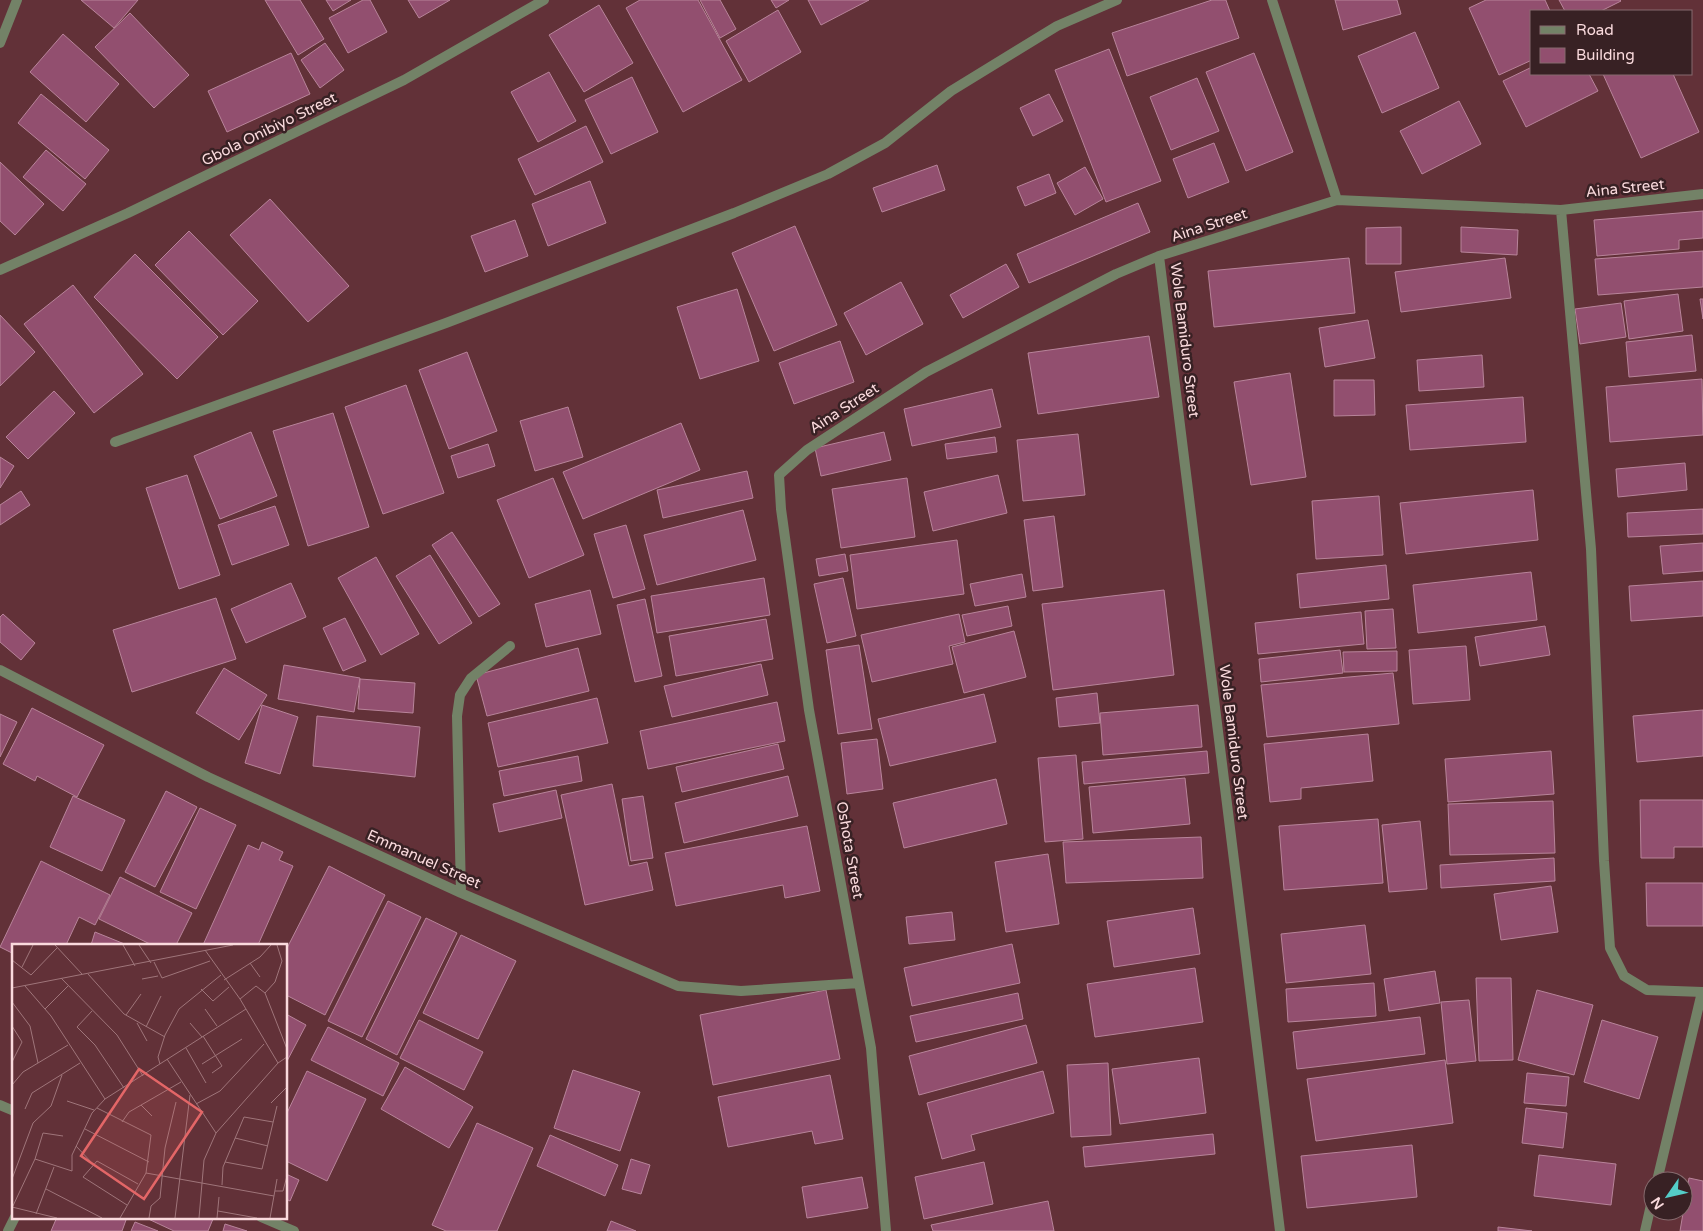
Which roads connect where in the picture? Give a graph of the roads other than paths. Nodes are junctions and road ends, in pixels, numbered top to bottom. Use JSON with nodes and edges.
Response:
{"nodes":[{"id":1,"x":17,"y":0,"type":"edge"},
{"id":2,"x":544,"y":0,"type":"edge"},
{"id":3,"x":1117,"y":0,"type":"edge"},
{"id":4,"x":1272,"y":0,"type":"edge"},
{"id":5,"x":0,"y":43,"type":"edge"},
{"id":6,"x":1703,"y":194,"type":"edge"},
{"id":7,"x":1337,"y":200,"type":"junction"},
{"id":8,"x":1560,"y":210,"type":"junction"},
{"id":9,"x":1159,"y":256,"type":"junction"},
{"id":10,"x":0,"y":270,"type":"edge"},
{"id":11,"x":115,"y":442,"type":"dead end"},
{"id":12,"x":779,"y":474,"type":"joint"},
{"id":13,"x":510,"y":646,"type":"dead end"},
{"id":14,"x":0,"y":670,"type":"edge"},
{"id":15,"x":461,"y":893,"type":"junction"},
{"id":16,"x":859,"y":983,"type":"junction"},
{"id":17,"x":1702,"y":992,"type":"edge"},
{"id":18,"x":0,"y":1105,"type":"edge"},
{"id":19,"x":12,"y":1109,"type":"edge"},
{"id":20,"x":1659,"y":1171,"type":"edge"},
{"id":21,"x":14,"y":1218,"type":"edge"},
{"id":22,"x":263,"y":1218,"type":"edge"},
{"id":23,"x":8,"y":1231,"type":"edge"},
{"id":24,"x":294,"y":1231,"type":"edge"},
{"id":25,"x":886,"y":1231,"type":"edge"},
{"id":26,"x":1280,"y":1231,"type":"edge"}],
"edges":[{"from":1,"to":5,"type":"street"},
{"from":2,"to":10,"type":"street","name":"Gbola Onibiyo Street"},
{"from":3,"to":11,"type":"street"},
{"from":4,"to":7,"type":"street"},
{"from":6,"to":8,"type":"street","name":"Aina Street"},
{"from":7,"to":8,"type":"street","name":"Aina Street"},
{"from":7,"to":9,"type":"street","name":"Aina Street"},
{"from":8,"to":17,"type":"street"},
{"from":9,"to":12,"type":"street","name":"Aina Street"},
{"from":9,"to":26,"type":"street","name":"Wole Bamiduro Street"},
{"from":12,"to":16,"type":"street","name":"Oshota Street"},
{"from":13,"to":15,"type":"street"},
{"from":14,"to":15,"type":"street","name":"Emmanuel Street"},
{"from":15,"to":16,"type":"street","name":"Emmanuel Street"},
{"from":16,"to":25,"type":"street","name":"Oshota Street"},
{"from":17,"to":20,"type":"street"},
{"from":18,"to":19,"type":"street"},
{"from":21,"to":23,"type":"street"},
{"from":22,"to":24,"type":"street"}]}
